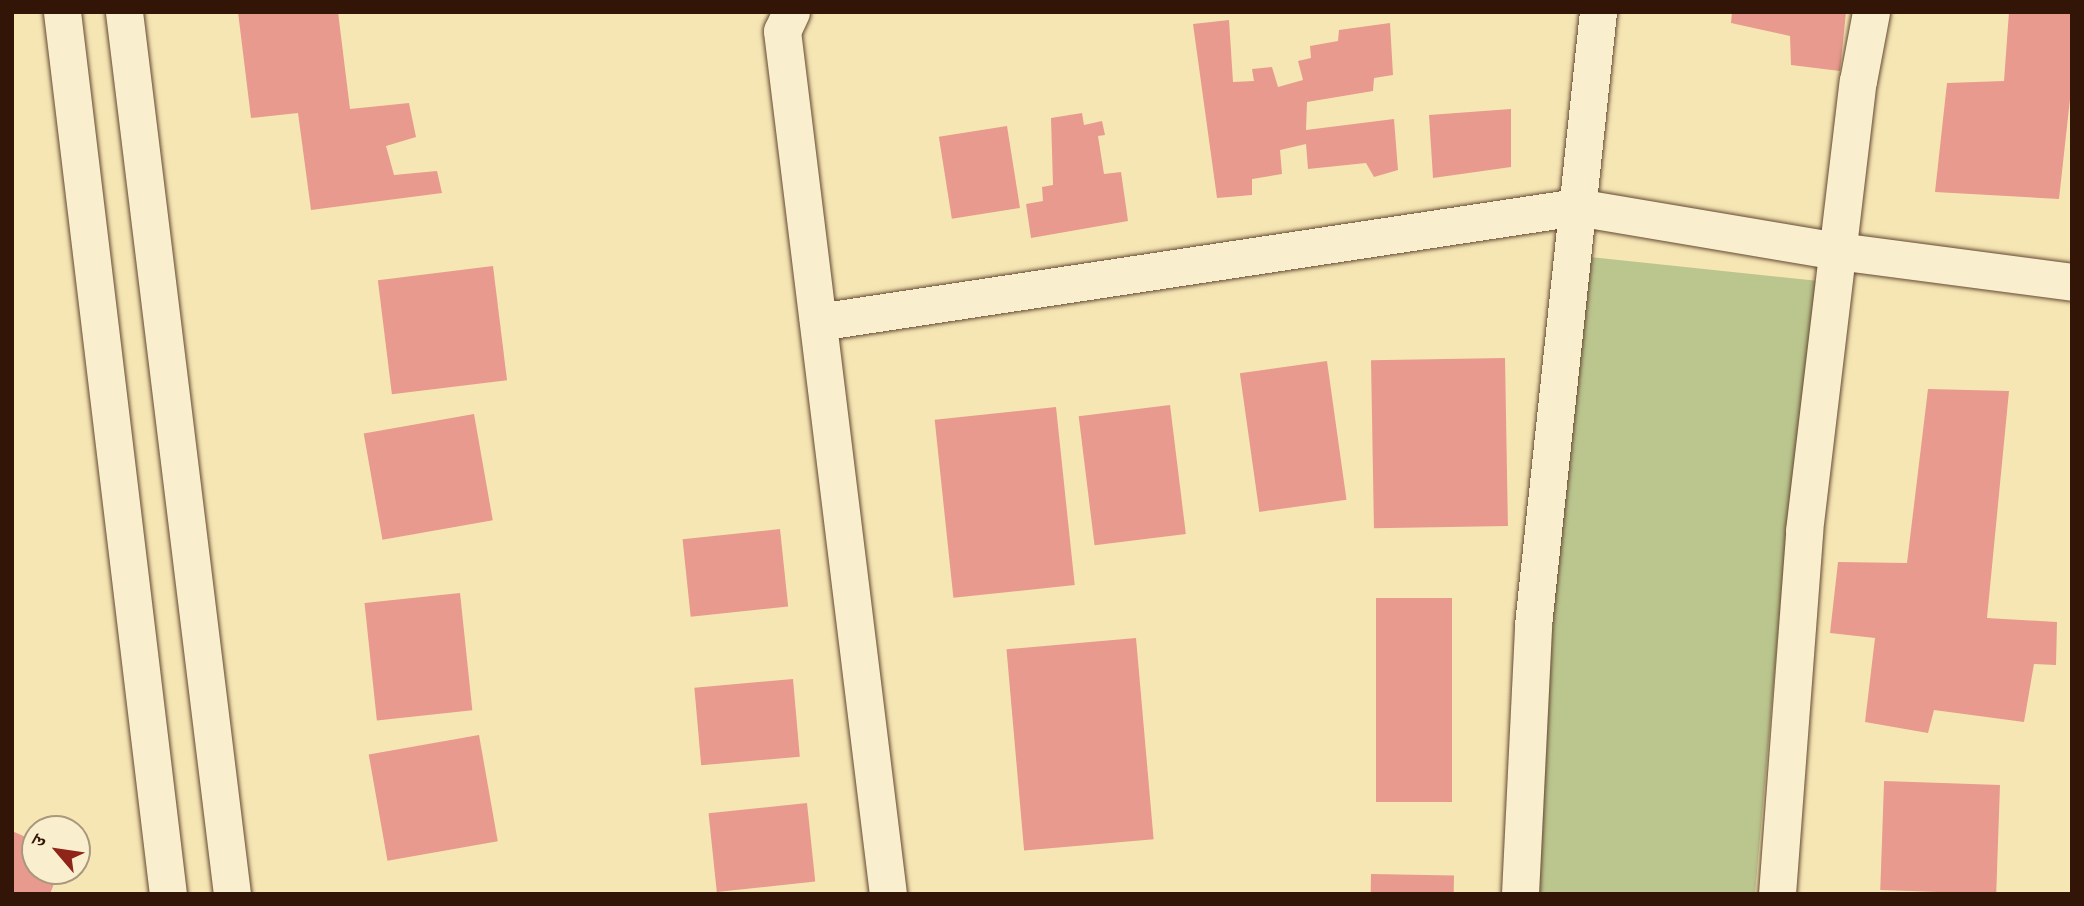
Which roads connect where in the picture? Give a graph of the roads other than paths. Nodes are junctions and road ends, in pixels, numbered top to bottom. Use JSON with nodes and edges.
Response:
{"nodes":[{"id":1,"x":62,"y":12,"type":"edge"},
{"id":2,"x":124,"y":12,"type":"edge"},
{"id":3,"x":791,"y":12,"type":"edge"},
{"id":4,"x":1598,"y":12,"type":"edge"},
{"id":5,"x":1871,"y":12,"type":"edge"},
{"id":6,"x":1577,"y":207,"type":"junction"},
{"id":7,"x":1838,"y":251,"type":"junction"},
{"id":8,"x":2072,"y":282,"type":"edge"},
{"id":9,"x":818,"y":322,"type":"junction"},
{"id":10,"x":169,"y":894,"type":"edge"},
{"id":11,"x":232,"y":894,"type":"edge"},
{"id":12,"x":888,"y":894,"type":"edge"},
{"id":13,"x":1520,"y":894,"type":"edge"},
{"id":14,"x":1777,"y":894,"type":"edge"}],
"edges":[{"from":1,"to":10,"type":"street"},
{"from":2,"to":11,"type":"street"},
{"from":3,"to":9,"type":"street"},
{"from":4,"to":6,"type":"street"},
{"from":5,"to":7,"type":"street"},
{"from":6,"to":7,"type":"street"},
{"from":6,"to":9,"type":"street"},
{"from":6,"to":13,"type":"street"},
{"from":7,"to":8,"type":"street"},
{"from":7,"to":14,"type":"street"},
{"from":9,"to":12,"type":"street"}]}
